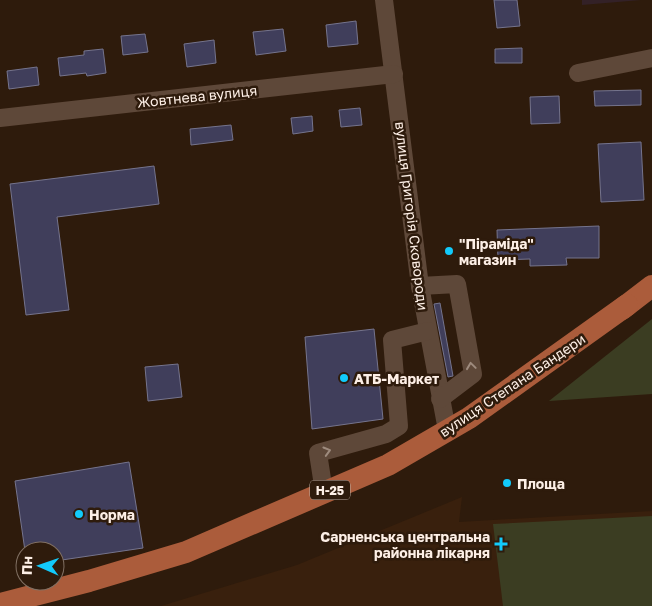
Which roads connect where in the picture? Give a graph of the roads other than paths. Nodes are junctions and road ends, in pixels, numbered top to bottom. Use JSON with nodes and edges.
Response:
{"nodes":[{"id":1,"x":384,"y":0,"type":"edge"},
{"id":2,"x":652,"y":58,"type":"edge"},
{"id":3,"x":578,"y":72,"type":"dead end"},
{"id":4,"x":394,"y":74,"type":"junction"},
{"id":5,"x":0,"y":118,"type":"edge"},
{"id":6,"x":420,"y":286,"type":"junction"},
{"id":7,"x":652,"y":286,"type":"edge"},
{"id":8,"x":428,"y":330,"type":"junction"},
{"id":9,"x":440,"y":399,"type":"junction"},
{"id":10,"x":447,"y":430,"type":"junction"},
{"id":11,"x":324,"y":492,"type":"junction"},
{"id":12,"x":0,"y":604,"type":"edge"}],
"edges":[{"from":1,"to":4,"type":"street","name":"вулиця Григорія Сковороди"},
{"from":2,"to":3,"type":"street"},
{"from":4,"to":5,"type":"street","name":"Жовтнева вулиця"},
{"from":4,"to":6,"type":"street","name":"вулиця Григорія Сковороди"},
{"from":6,"to":8,"type":"street","name":"вулиця Григорія Сковороди"},
{"from":9,"to":6,"type":"street","one_way":true},
{"from":7,"to":10,"type":"main road","name":"вулиця Степана Бандери","number":"Н-25"},
{"from":8,"to":9,"type":"street","name":"вулиця Григорія Сковороди"},
{"from":11,"to":8,"type":"street","one_way":true},
{"from":9,"to":10,"type":"street","name":"вулиця Григорія Сковороди"},
{"from":10,"to":11,"type":"main road","name":"вулиця Степана Бандери","number":"Н-25"},
{"from":11,"to":12,"type":"main road","name":"вулиця Степана Бандери","number":"Н-25"}]}
